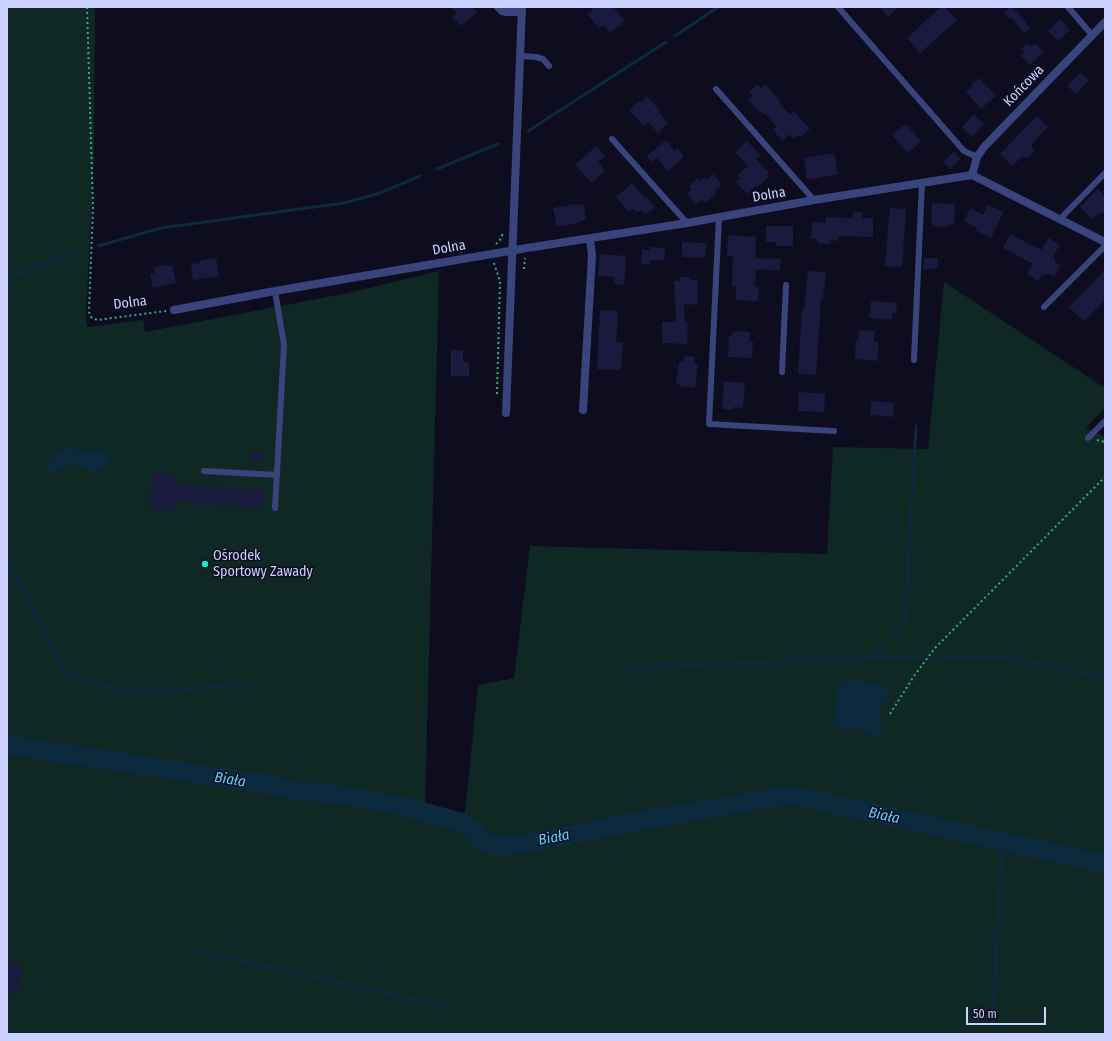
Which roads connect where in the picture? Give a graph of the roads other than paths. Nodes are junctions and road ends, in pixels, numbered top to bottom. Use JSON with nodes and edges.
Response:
{"nodes":[{"id":1,"x":498,"y":7,"type":"edge"},
{"id":2,"x":838,"y":7,"type":"edge"},
{"id":3,"x":1068,"y":7,"type":"edge"},
{"id":4,"x":522,"y":10,"type":"edge"},
{"id":5,"x":1105,"y":22,"type":"edge"},
{"id":6,"x":1092,"y":35,"type":"junction"},
{"id":7,"x":520,"y":56,"type":"junction"},
{"id":8,"x":548,"y":66,"type":"dead end"},
{"id":9,"x":716,"y":90,"type":"dead end"},
{"id":10,"x":612,"y":139,"type":"dead end"},
{"id":11,"x":977,"y":158,"type":"junction"},
{"id":12,"x":1105,"y":173,"type":"edge"},
{"id":13,"x":972,"y":175,"type":"junction"},
{"id":14,"x":922,"y":183,"type":"junction"},
{"id":15,"x":814,"y":200,"type":"junction"},
{"id":16,"x":719,"y":217,"type":"junction"},
{"id":17,"x":1060,"y":219,"type":"junction"},
{"id":18,"x":687,"y":223,"type":"junction"},
{"id":19,"x":590,"y":239,"type":"junction"},
{"id":20,"x":1105,"y":242,"type":"edge"},
{"id":21,"x":1105,"y":246,"type":"edge"},
{"id":22,"x":513,"y":250,"type":"junction"},
{"id":23,"x":786,"y":285,"type":"dead end"},
{"id":24,"x":275,"y":291,"type":"junction"},
{"id":25,"x":1044,"y":307,"type":"dead end"},
{"id":26,"x":174,"y":310,"type":"road end"},
{"id":27,"x":914,"y":360,"type":"dead end"},
{"id":28,"x":782,"y":372,"type":"dead end"},
{"id":29,"x":582,"y":410,"type":"dead end"},
{"id":30,"x":506,"y":413,"type":"dead end"},
{"id":31,"x":1105,"y":421,"type":"edge"},
{"id":32,"x":834,"y":431,"type":"dead end"},
{"id":33,"x":1088,"y":438,"type":"dead end"},
{"id":34,"x":204,"y":471,"type":"dead end"},
{"id":35,"x":277,"y":475,"type":"junction"},
{"id":36,"x":275,"y":508,"type":"dead end"}],
"edges":[{"from":1,"to":4,"type":"street"},
{"from":2,"to":11,"type":"lane"},
{"from":3,"to":6,"type":"lane"},
{"from":4,"to":7,"type":"street"},
{"from":5,"to":6,"type":"street","name":"Końcowa"},
{"from":6,"to":11,"type":"street","name":"Końcowa"},
{"from":7,"to":8,"type":"lane"},
{"from":7,"to":22,"type":"street"},
{"from":9,"to":15,"type":"lane"},
{"from":10,"to":18,"type":"lane"},
{"from":11,"to":13,"type":"street","name":"Końcowa"},
{"from":12,"to":17,"type":"lane"},
{"from":13,"to":14,"type":"street","name":"Dolna"},
{"from":13,"to":17,"type":"street"},
{"from":14,"to":15,"type":"street","name":"Dolna"},
{"from":14,"to":27,"type":"lane"},
{"from":15,"to":16,"type":"street","name":"Dolna"},
{"from":16,"to":18,"type":"street","name":"Dolna"},
{"from":16,"to":32,"type":"lane"},
{"from":17,"to":20,"type":"street"},
{"from":18,"to":19,"type":"street","name":"Dolna"},
{"from":19,"to":22,"type":"street","name":"Dolna"},
{"from":19,"to":29,"type":"street"},
{"from":21,"to":25,"type":"lane"},
{"from":22,"to":24,"type":"street","name":"Dolna"},
{"from":22,"to":30,"type":"street"},
{"from":23,"to":28,"type":"lane"},
{"from":24,"to":26,"type":"street","name":"Dolna"},
{"from":24,"to":35,"type":"lane"},
{"from":31,"to":33,"type":"lane"},
{"from":34,"to":35,"type":"lane"},
{"from":35,"to":36,"type":"lane"}]}
